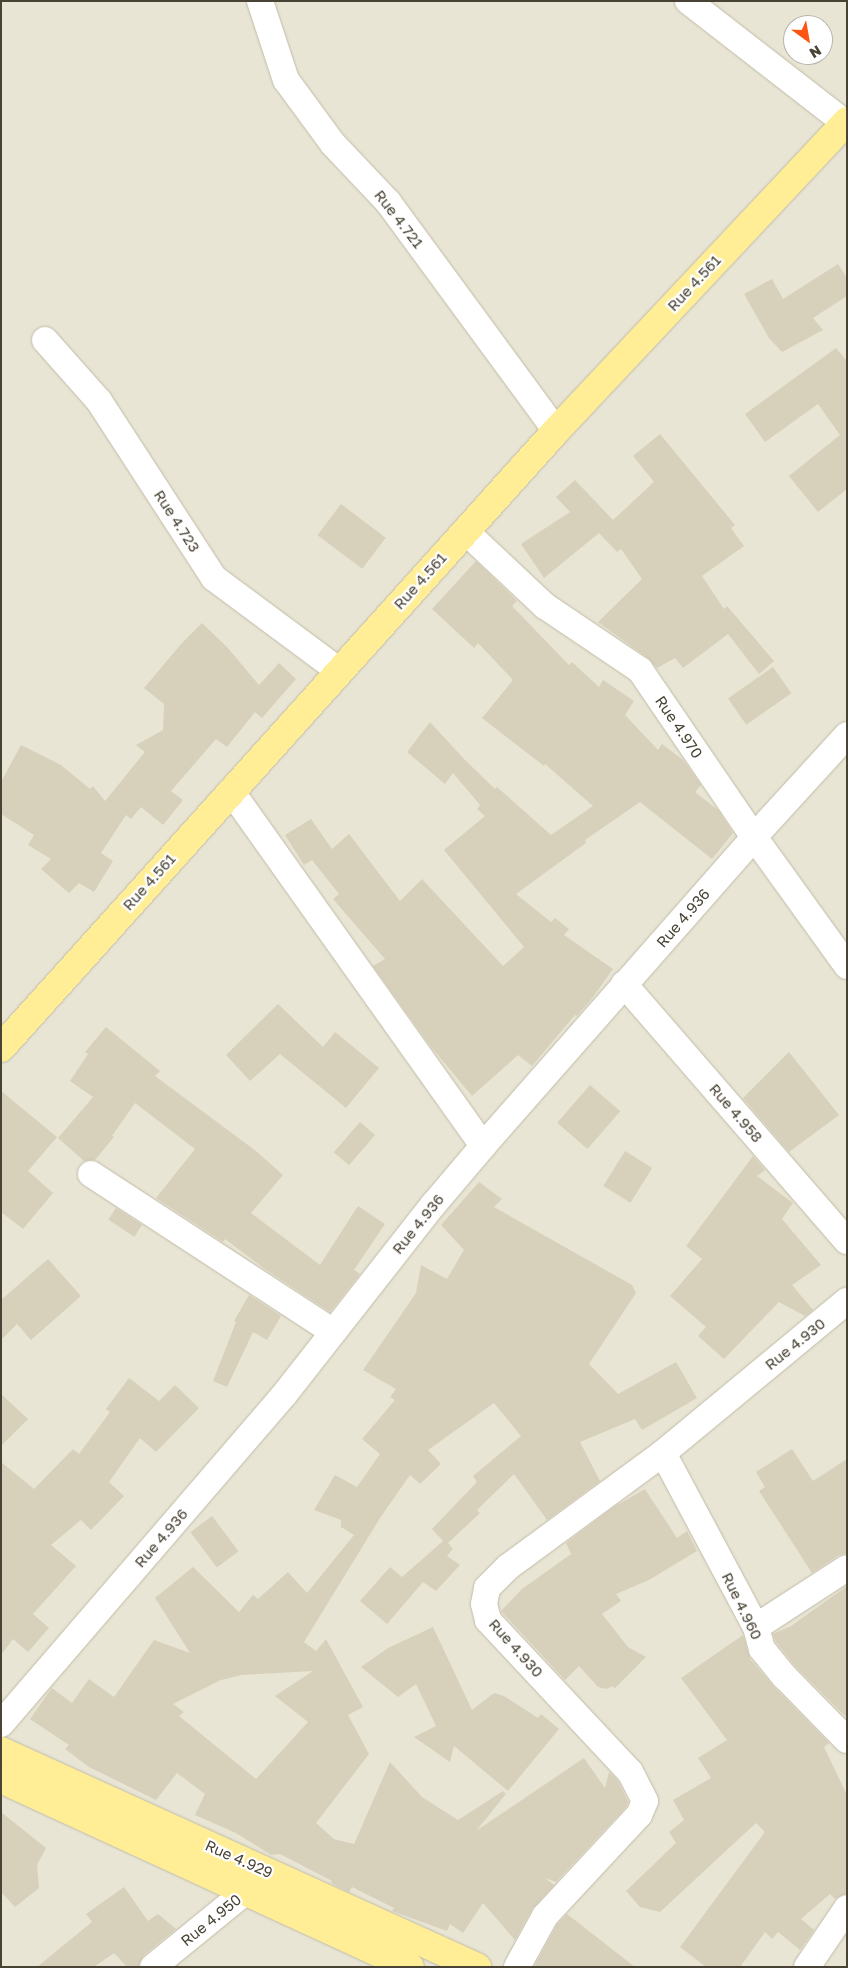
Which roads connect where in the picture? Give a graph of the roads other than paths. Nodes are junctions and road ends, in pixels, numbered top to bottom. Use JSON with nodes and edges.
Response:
{"nodes":[{"id":1,"x":260,"y":1,"type":"edge"},
{"id":2,"x":688,"y":1,"type":"edge"},
{"id":3,"x":846,"y":122,"type":"edge"},
{"id":4,"x":45,"y":340,"type":"dead end"},
{"id":5,"x":556,"y":430,"type":"junction"},
{"id":6,"x":466,"y":531,"type":"junction"},
{"id":7,"x":339,"y":671,"type":"junction"},
{"id":8,"x":847,"y":735,"type":"edge"},
{"id":9,"x":231,"y":791,"type":"junction"},
{"id":10,"x":754,"y":837,"type":"junction"},
{"id":11,"x":847,"y":966,"type":"edge"},
{"id":12,"x":624,"y":984,"type":"junction"},
{"id":13,"x":1,"y":1048,"type":"edge"},
{"id":14,"x":483,"y":1146,"type":"junction"},
{"id":15,"x":91,"y":1174,"type":"dead end"},
{"id":16,"x":847,"y":1241,"type":"edge"},
{"id":17,"x":847,"y":1301,"type":"edge"},
{"id":18,"x":333,"y":1332,"type":"junction"},
{"id":19,"x":662,"y":1453,"type":"junction"},
{"id":20,"x":847,"y":1568,"type":"edge"},
{"id":21,"x":756,"y":1627,"type":"junction"},
{"id":22,"x":1,"y":1724,"type":"edge"},
{"id":23,"x":845,"y":1734,"type":"edge"},
{"id":24,"x":1,"y":1752,"type":"edge"},
{"id":25,"x":1,"y":1779,"type":"edge"},
{"id":26,"x":245,"y":1892,"type":"junction"},
{"id":27,"x":847,"y":1908,"type":"edge"},
{"id":28,"x":153,"y":1967,"type":"edge"},
{"id":29,"x":410,"y":1967,"type":"edge"},
{"id":30,"x":477,"y":1967,"type":"edge"},
{"id":31,"x":517,"y":1967,"type":"edge"},
{"id":32,"x":807,"y":1967,"type":"edge"}],
"edges":[{"from":1,"to":5,"type":"street","name":"Rue 4.721"},
{"from":2,"to":3,"type":"street"},
{"from":3,"to":5,"type":"main road","name":"Rue 4.561"},
{"from":4,"to":7,"type":"street","name":"Rue 4.723"},
{"from":5,"to":6,"type":"main road","name":"Rue 4.561"},
{"from":6,"to":7,"type":"main road","name":"Rue 4.561"},
{"from":6,"to":10,"type":"street","name":"Rue 4.970"},
{"from":7,"to":9,"type":"main road","name":"Rue 4.561"},
{"from":8,"to":10,"type":"street","name":"Rue 4.936"},
{"from":9,"to":13,"type":"main road","name":"Rue 4.561"},
{"from":9,"to":14,"type":"street"},
{"from":10,"to":11,"type":"street","name":"Rue 4.970"},
{"from":10,"to":12,"type":"street","name":"Rue 4.936"},
{"from":12,"to":14,"type":"street","name":"Rue 4.936"},
{"from":12,"to":16,"type":"street","name":"Rue 4.958"},
{"from":14,"to":18,"type":"street","name":"Rue 4.936"},
{"from":15,"to":18,"type":"street"},
{"from":17,"to":19,"type":"street","name":"Rue 4.930"},
{"from":18,"to":22,"type":"street","name":"Rue 4.936"},
{"from":19,"to":21,"type":"street","name":"Rue 4.960"},
{"from":19,"to":31,"type":"street","name":"Rue 4.930"},
{"from":20,"to":21,"type":"street"},
{"from":21,"to":23,"type":"street","name":"Rue 4.960"},
{"from":24,"to":30,"type":"main road","name":"Rue 4.929"},
{"from":25,"to":26,"type":"main road","name":"Rue 4.929"},
{"from":26,"to":28,"type":"street","name":"Rue 4.950"},
{"from":26,"to":29,"type":"main road","name":"Rue 4.929"},
{"from":27,"to":32,"type":"street"}]}
